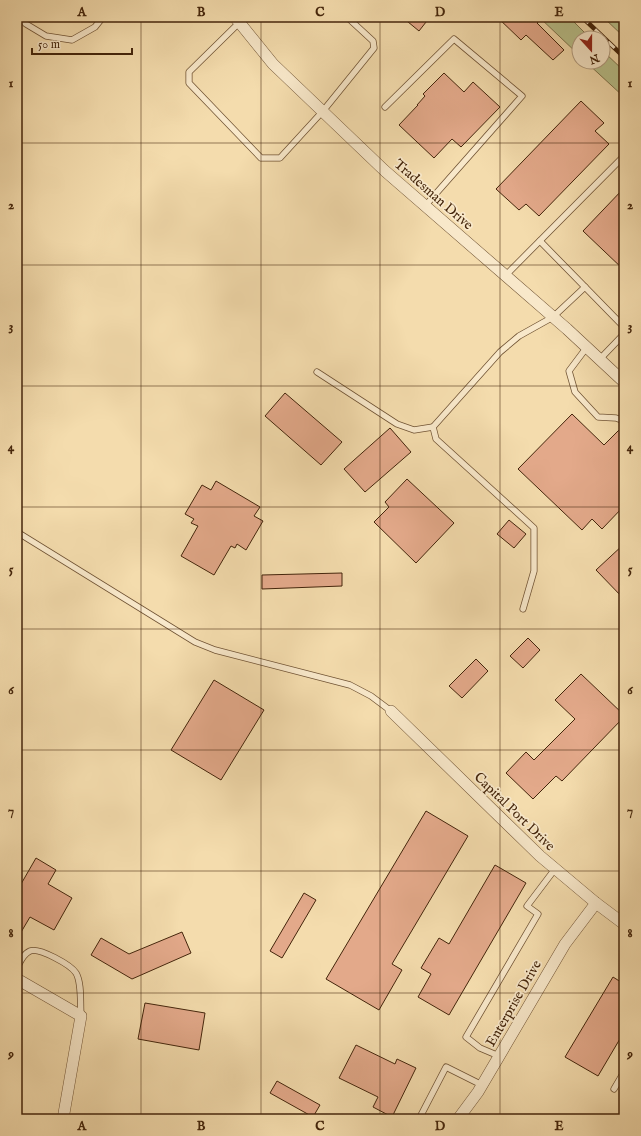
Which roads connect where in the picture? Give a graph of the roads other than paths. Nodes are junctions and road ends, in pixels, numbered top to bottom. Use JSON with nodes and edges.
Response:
{"nodes":[{"id":1,"x":19,"y":17,"type":"edge"},
{"id":2,"x":103,"y":17,"type":"edge"},
{"id":3,"x":347,"y":17,"type":"edge"},
{"id":4,"x":240,"y":19,"type":"edge"},
{"id":5,"x":385,"y":107,"type":"dead end"},
{"id":6,"x":323,"y":111,"type":"junction"},
{"id":7,"x":624,"y":156,"type":"edge"},
{"id":8,"x":425,"y":206,"type":"junction"},
{"id":9,"x":540,"y":240,"type":"junction"},
{"id":10,"x":506,"y":275,"type":"junction"},
{"id":11,"x":585,"y":287,"type":"junction"},
{"id":12,"x":553,"y":317,"type":"junction"},
{"id":13,"x":624,"y":327,"type":"edge"},
{"id":14,"x":624,"y":334,"type":"edge"},
{"id":15,"x":587,"y":347,"type":"junction"},
{"id":16,"x":600,"y":359,"type":"junction"},
{"id":17,"x":318,"y":372,"type":"dead end"},
{"id":18,"x":624,"y":382,"type":"edge"},
{"id":19,"x":624,"y":421,"type":"edge"},
{"id":20,"x":433,"y":427,"type":"junction"},
{"id":21,"x":17,"y":532,"type":"edge"},
{"id":22,"x":523,"y":609,"type":"dead end"},
{"id":23,"x":391,"y":712,"type":"joint"},
{"id":24,"x":555,"y":869,"type":"junction"},
{"id":25,"x":596,"y":903,"type":"junction"},
{"id":26,"x":624,"y":924,"type":"edge"},
{"id":27,"x":17,"y":968,"type":"edge"},
{"id":28,"x":17,"y":979,"type":"edge"},
{"id":29,"x":81,"y":1016,"type":"junction"},
{"id":30,"x":499,"y":1056,"type":"junction"},
{"id":31,"x":624,"y":1072,"type":"edge"},
{"id":32,"x":482,"y":1085,"type":"junction"},
{"id":33,"x":614,"y":1089,"type":"dead end"},
{"id":34,"x":63,"y":1119,"type":"edge"},
{"id":35,"x":419,"y":1119,"type":"edge"},
{"id":36,"x":458,"y":1119,"type":"edge"}],
"edges":[{"from":1,"to":2,"type":"lane"},
{"from":3,"to":6,"type":"lane"},
{"from":4,"to":6,"type":"street","name":"Tradesman Drive"},
{"from":4,"to":6,"type":"lane"},
{"from":5,"to":8,"type":"lane"},
{"from":6,"to":8,"type":"street","name":"Tradesman Drive"},
{"from":7,"to":9,"type":"lane"},
{"from":8,"to":10,"type":"street","name":"Tradesman Drive"},
{"from":9,"to":10,"type":"lane"},
{"from":9,"to":11,"type":"lane"},
{"from":10,"to":12,"type":"street","name":"Tradesman Drive"},
{"from":11,"to":12,"type":"lane"},
{"from":11,"to":13,"type":"lane"},
{"from":12,"to":15,"type":"street","name":"Tradesman Drive"},
{"from":12,"to":20,"type":"lane"},
{"from":14,"to":16,"type":"lane"},
{"from":15,"to":16,"type":"street","name":"Tradesman Drive"},
{"from":15,"to":19,"type":"lane"},
{"from":16,"to":18,"type":"street","name":"Tradesman Drive"},
{"from":17,"to":20,"type":"lane"},
{"from":20,"to":22,"type":"lane"},
{"from":21,"to":23,"type":"lane"},
{"from":23,"to":24,"type":"street","name":"Capital Port Drive"},
{"from":24,"to":25,"type":"street","name":"Capital Port Drive"},
{"from":24,"to":30,"type":"lane"},
{"from":25,"to":26,"type":"street","name":"Capital Port Drive"},
{"from":25,"to":30,"type":"street","name":"Enterprise Drive"},
{"from":27,"to":29,"type":"lane"},
{"from":28,"to":29,"type":"street"},
{"from":29,"to":34,"type":"street"},
{"from":30,"to":32,"type":"street","name":"Enterprise Drive"},
{"from":31,"to":33,"type":"lane"},
{"from":32,"to":35,"type":"lane"},
{"from":32,"to":36,"type":"street","name":"Enterprise Drive"}]}
